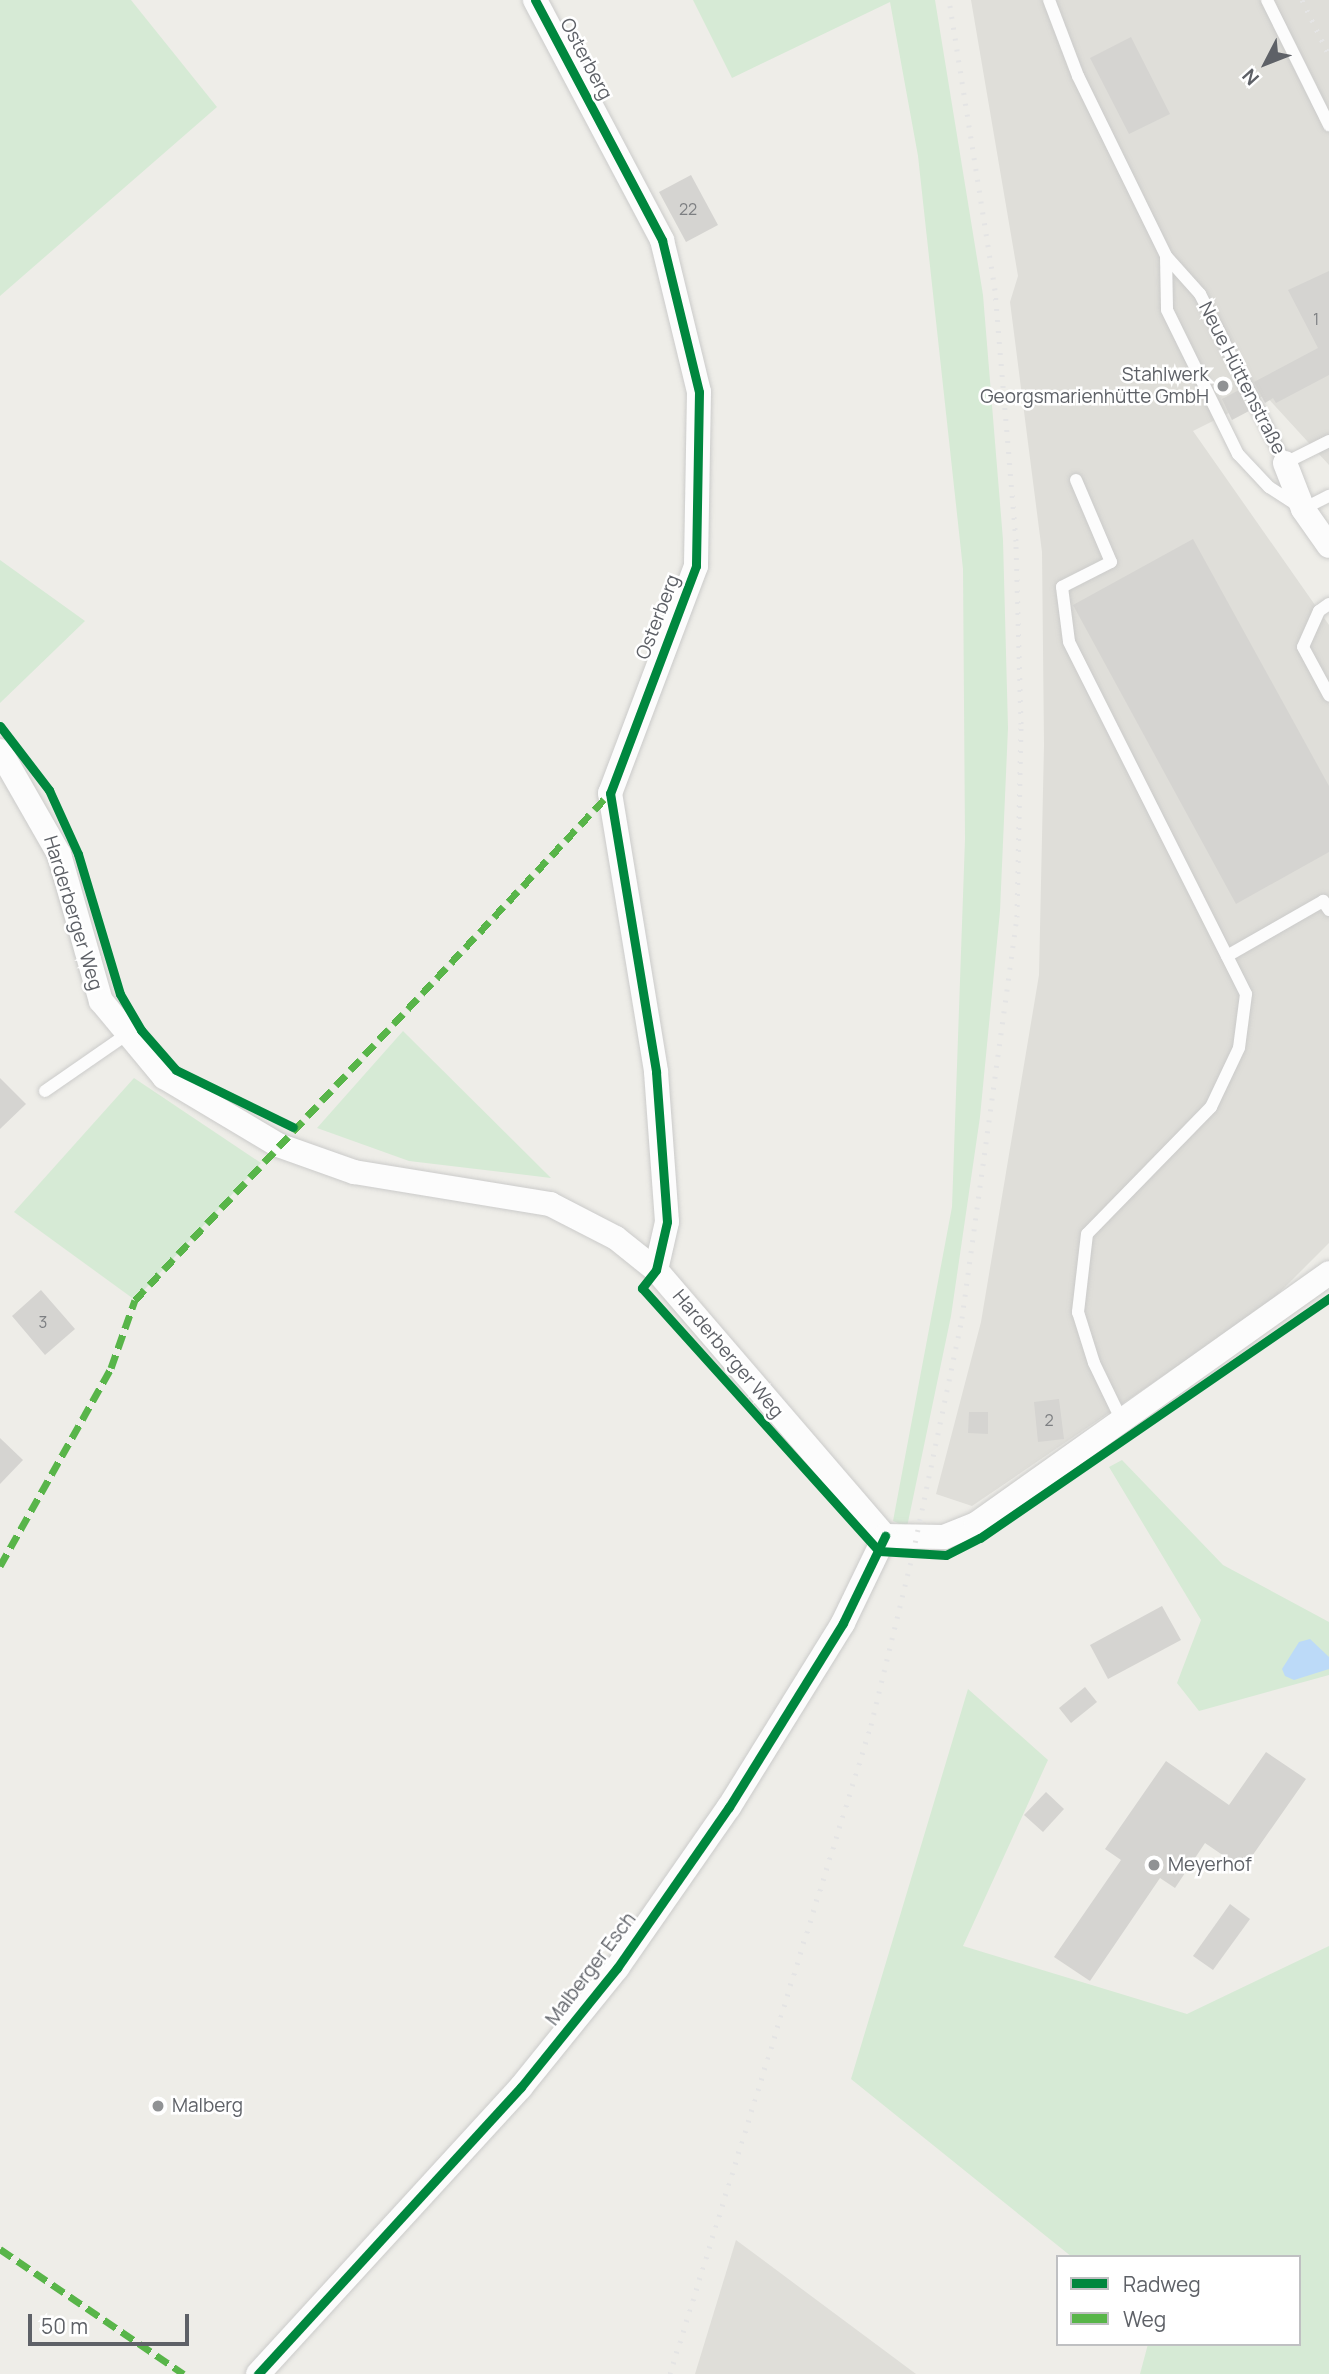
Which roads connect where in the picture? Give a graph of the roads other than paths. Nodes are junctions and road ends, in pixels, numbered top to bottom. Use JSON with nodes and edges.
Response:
{"nodes":[{"id":1,"x":535,"y":0,"type":"edge"},
{"id":2,"x":1048,"y":0,"type":"edge"},
{"id":3,"x":1267,"y":0,"type":"edge"},
{"id":4,"x":1329,"y":125,"type":"edge"},
{"id":5,"x":1166,"y":256,"type":"junction"},
{"id":6,"x":1329,"y":440,"type":"edge"},
{"id":7,"x":1285,"y":463,"type":"junction"},
{"id":8,"x":1076,"y":480,"type":"dead end"},
{"id":9,"x":1329,"y":496,"type":"edge"},
{"id":10,"x":1303,"y":509,"type":"junction"},
{"id":11,"x":1329,"y":546,"type":"edge"},
{"id":12,"x":1329,"y":604,"type":"edge"},
{"id":13,"x":1329,"y":695,"type":"edge"},
{"id":14,"x":0,"y":751,"type":"edge"},
{"id":15,"x":1329,"y":911,"type":"edge"},
{"id":16,"x":1227,"y":956,"type":"junction"},
{"id":17,"x":126,"y":1035,"type":"junction"},
{"id":18,"x":45,"y":1091,"type":"dead end"},
{"id":19,"x":656,"y":1270,"type":"junction"},
{"id":20,"x":1329,"y":1273,"type":"edge"},
{"id":21,"x":1123,"y":1423,"type":"junction"},
{"id":22,"x":886,"y":1536,"type":"junction"},
{"id":23,"x":258,"y":2374,"type":"edge"}],
"edges":[{"from":1,"to":19,"type":"street","name":"Osterberg"},
{"from":2,"to":5,"type":"lane","name":"Neue Hüttenstraße"},
{"from":3,"to":4,"type":"lane"},
{"from":5,"to":7,"type":"lane","name":"Neue Hüttenstraße"},
{"from":5,"to":10,"type":"lane","name":"Neue Hüttenstraße"},
{"from":6,"to":7,"type":"lane"},
{"from":7,"to":10,"type":"street","name":"Neue Hüttenstraße"},
{"from":8,"to":16,"type":"lane"},
{"from":9,"to":10,"type":"lane"},
{"from":10,"to":11,"type":"street","name":"Neue Hüttenstraße"},
{"from":12,"to":13,"type":"lane"},
{"from":14,"to":17,"type":"street","name":"Harderberger Weg"},
{"from":15,"to":16,"type":"lane"},
{"from":16,"to":21,"type":"lane"},
{"from":17,"to":18,"type":"lane"},
{"from":17,"to":19,"type":"street","name":"Harderberger Weg"},
{"from":19,"to":22,"type":"street","name":"Harderberger Weg"},
{"from":20,"to":21,"type":"street"},
{"from":21,"to":22,"type":"street"},
{"from":22,"to":23,"type":"street","name":"Malberger Esch"}]}
